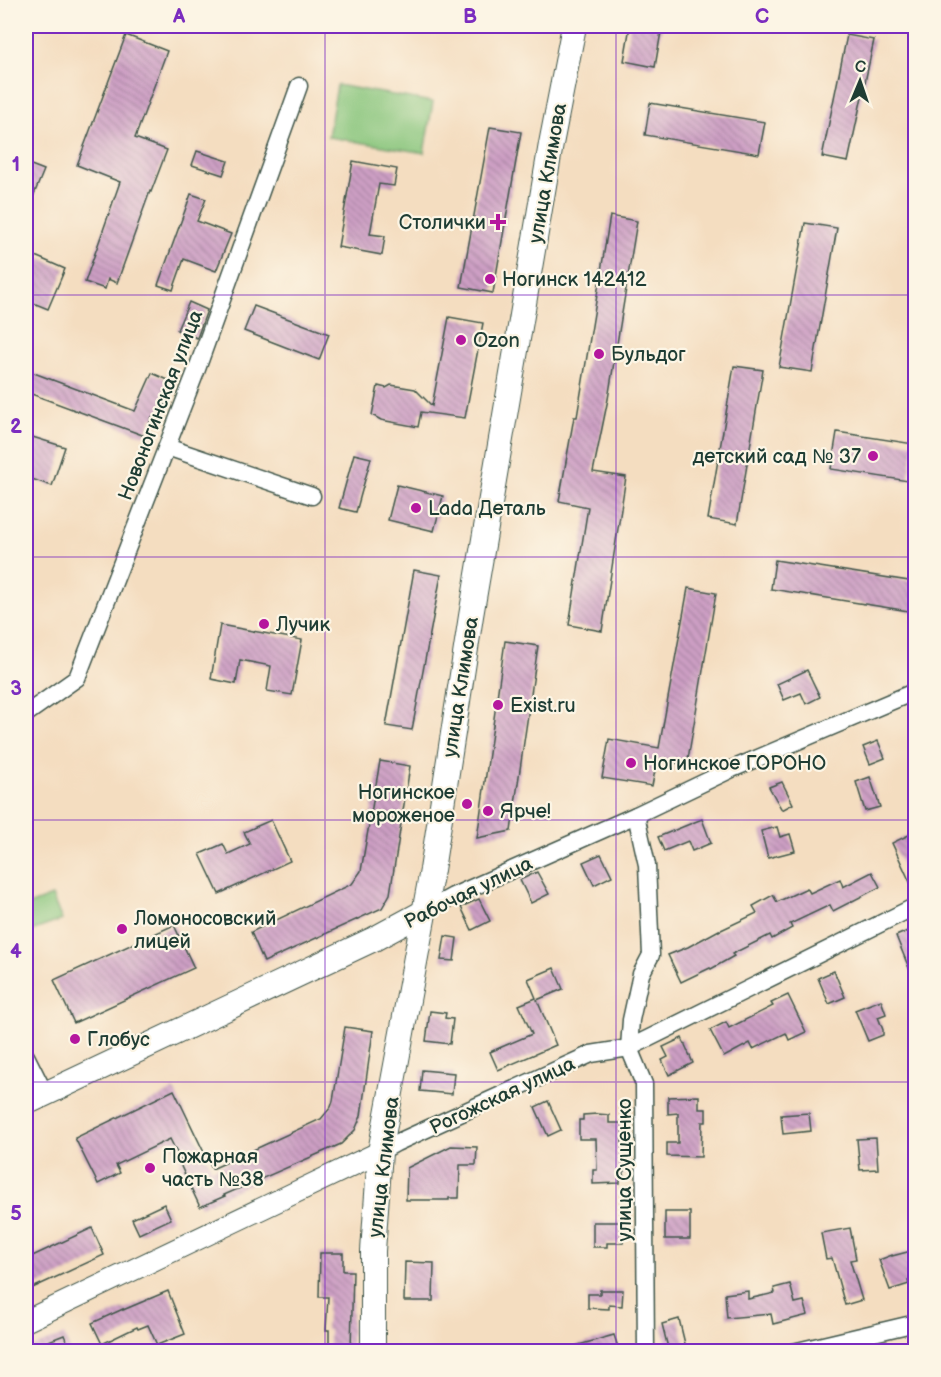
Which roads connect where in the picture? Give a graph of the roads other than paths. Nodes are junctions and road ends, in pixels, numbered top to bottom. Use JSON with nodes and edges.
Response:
{"nodes":[{"id":1,"x":574,"y":26,"type":"edge"},
{"id":2,"x":299,"y":86,"type":"dead end"},
{"id":3,"x":167,"y":447,"type":"junction"},
{"id":4,"x":312,"y":496,"type":"dead end"},
{"id":5,"x":915,"y":691,"type":"edge"},
{"id":6,"x":26,"y":714,"type":"edge"},
{"id":7,"x":636,"y":815,"type":"junction"},
{"id":8,"x":915,"y":906,"type":"edge"},
{"id":9,"x":424,"y":912,"type":"junction"},
{"id":10,"x":629,"y":1047,"type":"junction"},
{"id":11,"x":26,"y":1056,"type":"edge"},
{"id":12,"x":35,"y":1099,"type":"edge"},
{"id":13,"x":381,"y":1152,"type":"junction"},
{"id":14,"x":26,"y":1321,"type":"edge"},
{"id":15,"x":915,"y":1323,"type":"edge"},
{"id":16,"x":373,"y":1352,"type":"edge"},
{"id":17,"x":646,"y":1352,"type":"edge"},
{"id":18,"x":793,"y":1352,"type":"edge"}],
"edges":[{"from":1,"to":9,"type":"main road","name":"улица Климова"},
{"from":2,"to":3,"type":"street","name":"Новоногинская улица"},
{"from":3,"to":4,"type":"street"},
{"from":3,"to":6,"type":"street","name":"Новоногинская улица"},
{"from":5,"to":7,"type":"street","name":"Рабочая улица"},
{"from":7,"to":9,"type":"street","name":"Рабочая улица"},
{"from":7,"to":10,"type":"street","name":"улица Сущенко"},
{"from":8,"to":10,"type":"street","name":"Рогожская улица"},
{"from":9,"to":12,"type":"main road","name":"Рабочая улица"},
{"from":9,"to":13,"type":"main road","name":"улица Климова"},
{"from":10,"to":13,"type":"street","name":"Рогожская улица"},
{"from":10,"to":17,"type":"street","name":"улица Сущенко"},
{"from":11,"to":12,"type":"street"},
{"from":13,"to":14,"type":"street","name":"Рогожская улица"},
{"from":13,"to":16,"type":"main road","name":"улица Климова"},
{"from":15,"to":18,"type":"street"}]}
